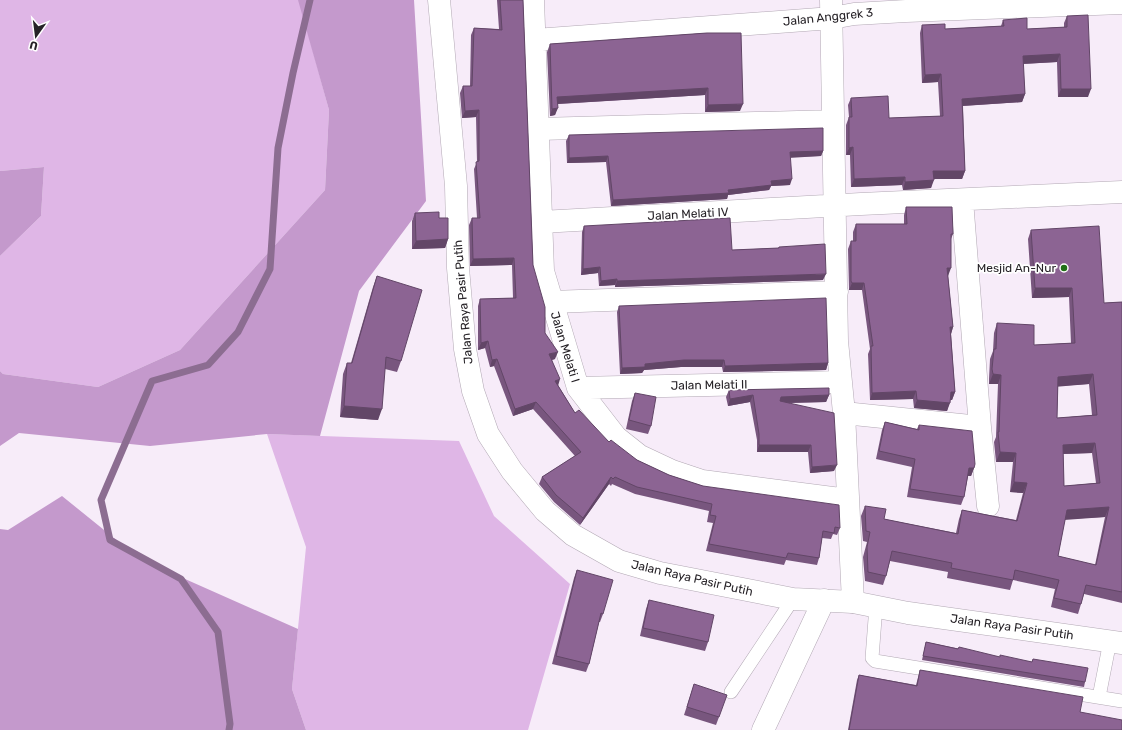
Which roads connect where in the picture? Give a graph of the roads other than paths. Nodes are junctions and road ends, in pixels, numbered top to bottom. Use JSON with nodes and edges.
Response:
{"nodes":[{"id":1,"x":439,"y":0,"type":"edge"},
{"id":2,"x":533,"y":0,"type":"edge"},
{"id":3,"x":1122,"y":3,"type":"edge"},
{"id":4,"x":832,"y":9,"type":"edge"},
{"id":5,"x":535,"y":40,"type":"junction"},
{"id":6,"x":833,"y":121,"type":"junction"},
{"id":7,"x":539,"y":129,"type":"junction"},
{"id":8,"x":1122,"y":192,"type":"edge"},
{"id":9,"x":962,"y":200,"type":"junction"},
{"id":10,"x":836,"y":206,"type":"junction"},
{"id":11,"x":541,"y":222,"type":"junction"},
{"id":12,"x":838,"y":292,"type":"junction"},
{"id":13,"x":551,"y":302,"type":"junction"},
{"id":14,"x":840,"y":382,"type":"junction"},
{"id":15,"x":578,"y":388,"type":"junction"},
{"id":16,"x":844,"y":413,"type":"junction"},
{"id":17,"x":980,"y":427,"type":"junction"},
{"id":18,"x":848,"y":500,"type":"junction"},
{"id":19,"x":988,"y":506,"type":"dead end"},
{"id":20,"x":793,"y":599,"type":"junction"},
{"id":21,"x":824,"y":600,"type":"junction"},
{"id":22,"x":853,"y":602,"type":"junction"},
{"id":23,"x":876,"y":606,"type":"junction"},
{"id":24,"x":1116,"y":642,"type":"edge"},
{"id":25,"x":731,"y":692,"type":"dead end"},
{"id":26,"x":1100,"y":697,"type":"junction"},
{"id":27,"x":1122,"y":701,"type":"edge"},
{"id":28,"x":764,"y":730,"type":"edge"}],
"edges":[{"from":1,"to":20,"type":"street","name":"Jalan Raya Pasir Putih"},
{"from":2,"to":5,"type":"street","name":"Jalan Melati I"},
{"from":3,"to":4,"type":"street","name":"Jalan Anggrek 3"},
{"from":4,"to":5,"type":"street","name":"Jalan Anggrek 3"},
{"from":4,"to":6,"type":"street"},
{"from":5,"to":7,"type":"street","name":"Jalan Melati I"},
{"from":6,"to":7,"type":"street"},
{"from":6,"to":10,"type":"street"},
{"from":7,"to":11,"type":"street","name":"Jalan Melati I"},
{"from":8,"to":9,"type":"street","name":"Jalan Melati IV"},
{"from":9,"to":10,"type":"street","name":"Jalan Melati IV"},
{"from":9,"to":17,"type":"street"},
{"from":10,"to":11,"type":"street","name":"Jalan Melati IV"},
{"from":10,"to":12,"type":"street"},
{"from":11,"to":13,"type":"street","name":"Jalan Melati I"},
{"from":12,"to":13,"type":"street"},
{"from":12,"to":14,"type":"street"},
{"from":13,"to":15,"type":"street","name":"Jalan Melati I"},
{"from":14,"to":15,"type":"street","name":"Jalan Melati II"},
{"from":14,"to":16,"type":"street"},
{"from":15,"to":18,"type":"street","name":"Jalan Melati I"},
{"from":16,"to":17,"type":"street"},
{"from":16,"to":18,"type":"street"},
{"from":17,"to":19,"type":"street"},
{"from":18,"to":22,"type":"street"},
{"from":20,"to":21,"type":"street","name":"Jalan Raya Pasir Putih"},
{"from":20,"to":25,"type":"lane"},
{"from":21,"to":22,"type":"street","name":"Jalan Raya Pasir Putih"},
{"from":21,"to":28,"type":"street"},
{"from":22,"to":23,"type":"street","name":"Jalan Raya Pasir Putih"},
{"from":23,"to":24,"type":"street","name":"Jalan Raya Pasir Putih"},
{"from":23,"to":26,"type":"lane"},
{"from":24,"to":26,"type":"lane"},
{"from":26,"to":27,"type":"lane"}]}
